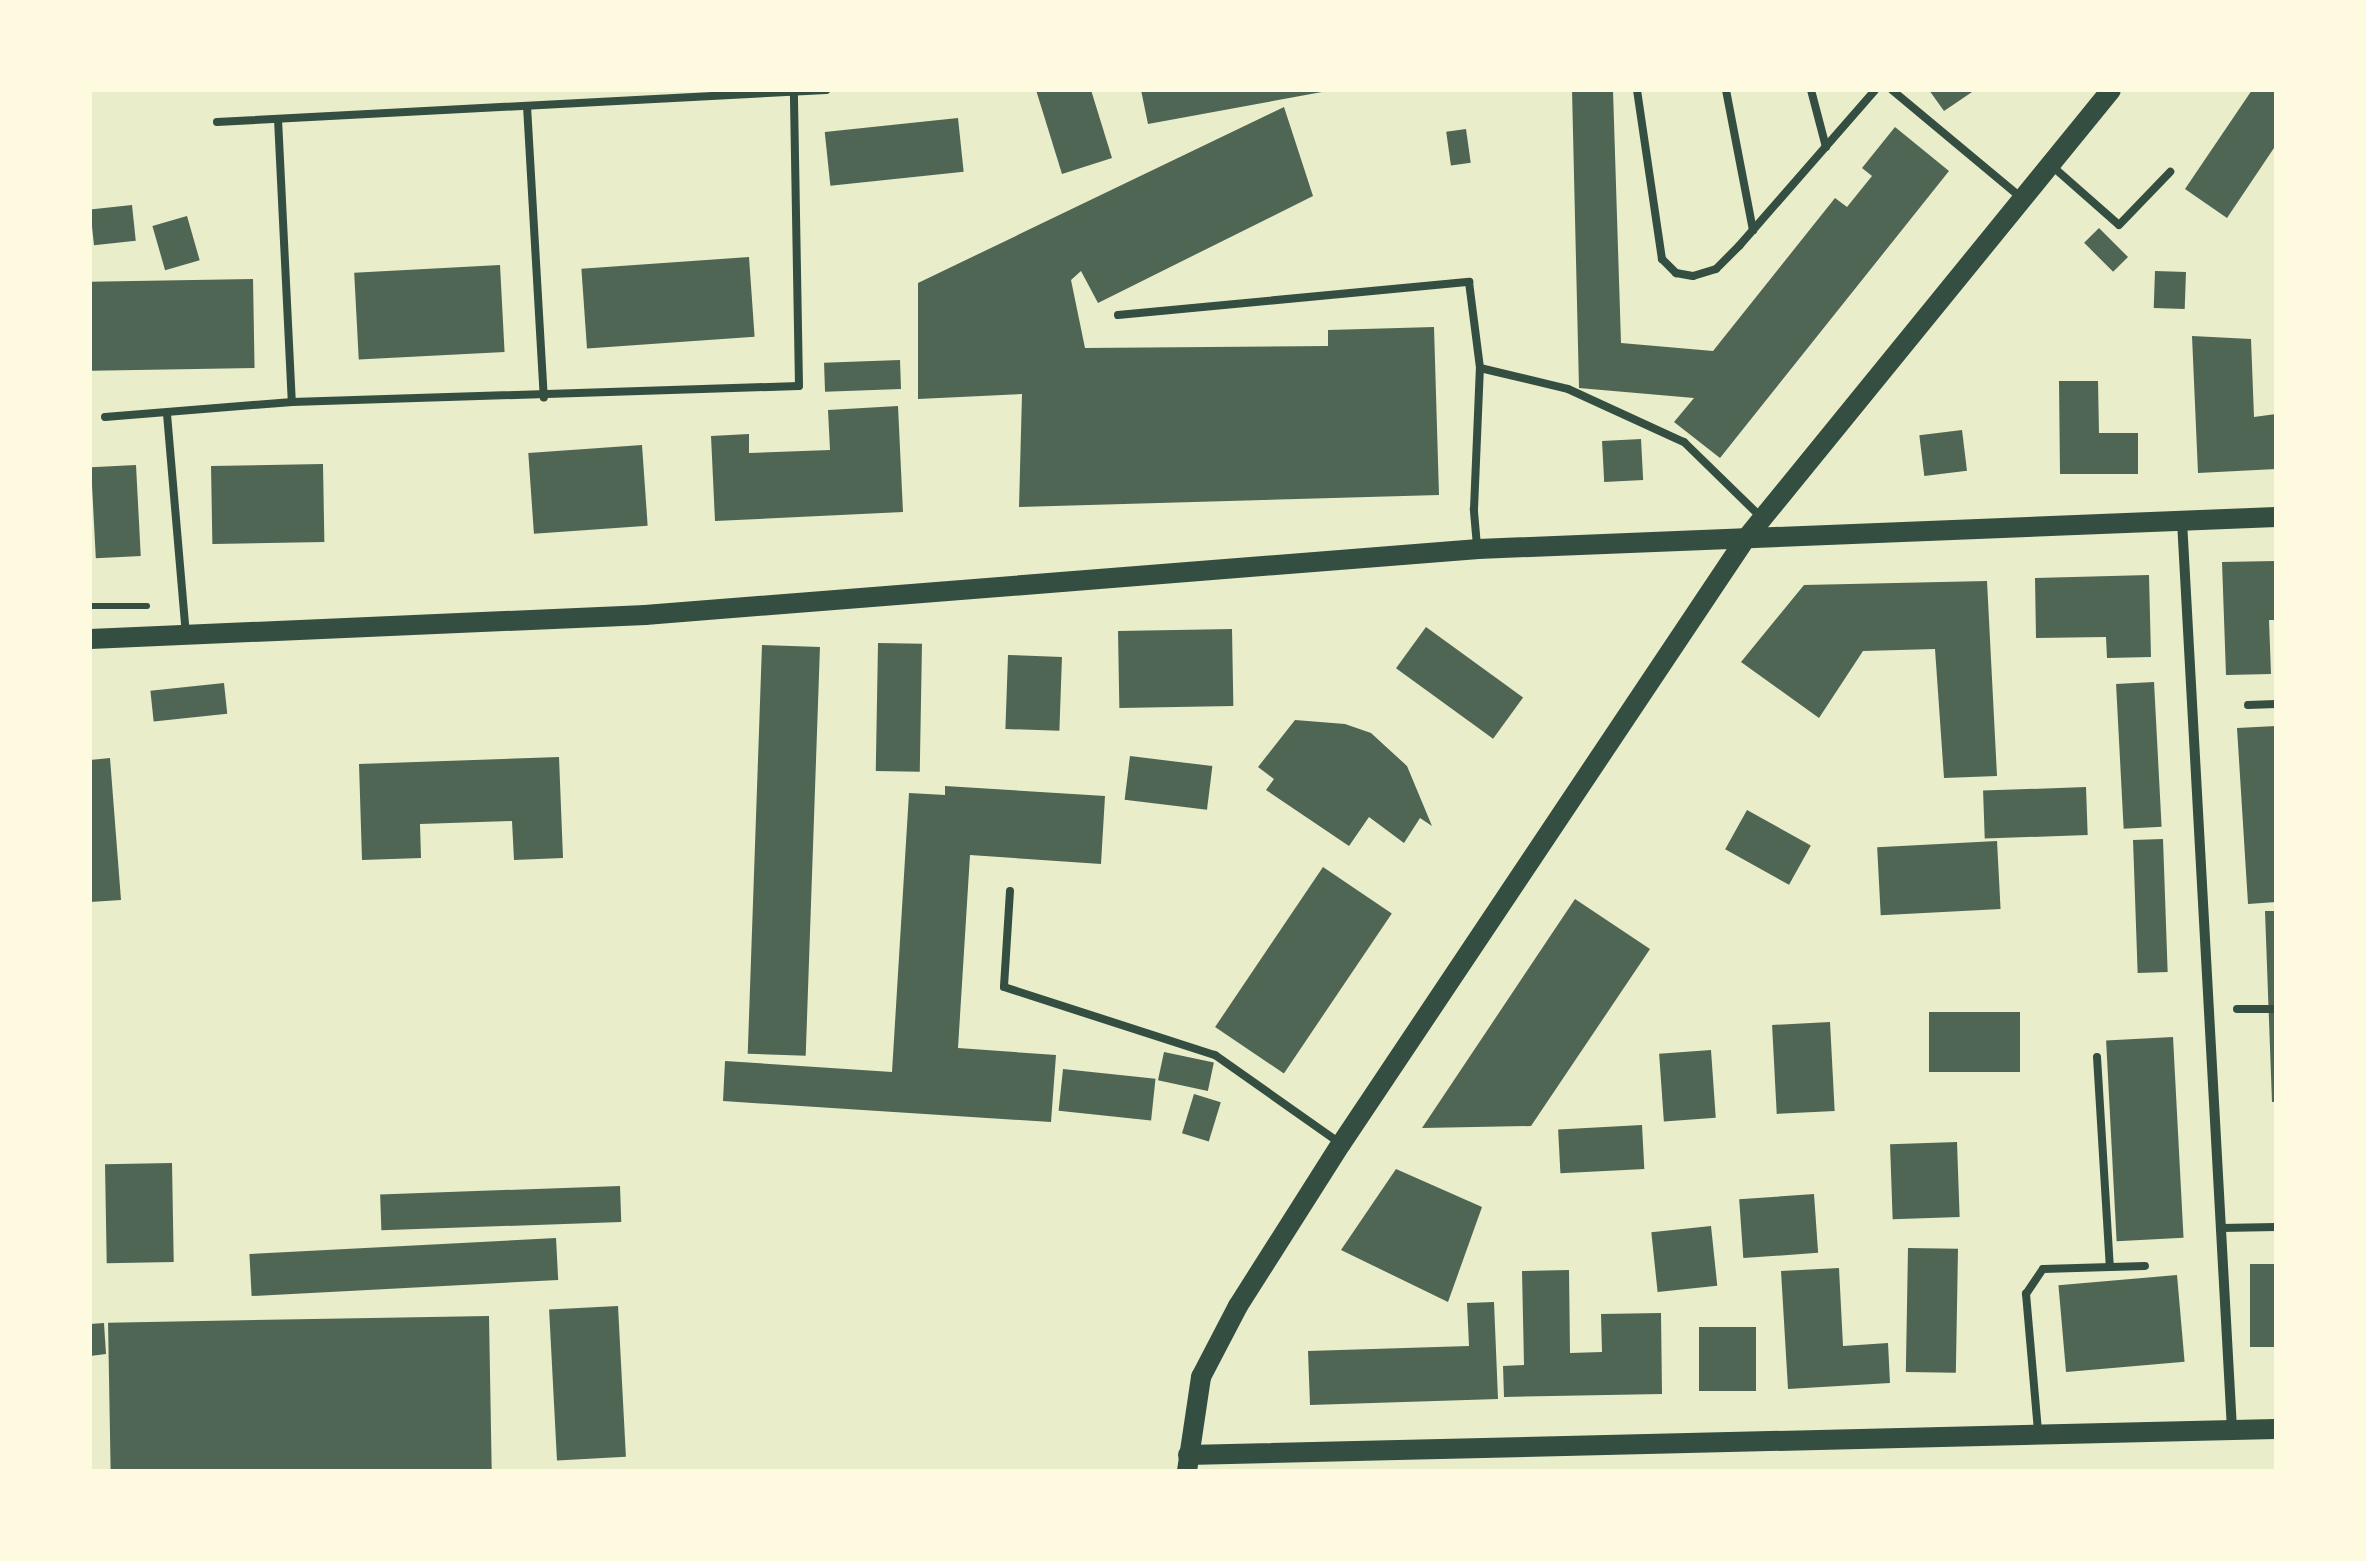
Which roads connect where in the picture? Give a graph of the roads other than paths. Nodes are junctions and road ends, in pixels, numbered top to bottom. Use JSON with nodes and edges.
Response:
{"nodes":[{"id":1,"x":826,"y":90,"type":"edge"},
{"id":2,"x":1637,"y":90,"type":"edge"},
{"id":3,"x":1726,"y":90,"type":"edge"},
{"id":4,"x":1811,"y":90,"type":"edge"},
{"id":5,"x":1875,"y":90,"type":"edge"},
{"id":6,"x":1892,"y":90,"type":"edge"},
{"id":7,"x":2111,"y":90,"type":"edge"},
{"id":8,"x":794,"y":92,"type":"edge"},
{"id":9,"x":526,"y":106,"type":"junction"},
{"id":10,"x":278,"y":119,"type":"junction"},
{"id":11,"x":218,"y":122,"type":"dead end"},
{"id":12,"x":1826,"y":147,"type":"junction"},
{"id":13,"x":2052,"y":166,"type":"junction"},
{"id":14,"x":2170,"y":172,"type":"dead end"},
{"id":15,"x":2025,"y":201,"type":"junction"},
{"id":16,"x":1753,"y":230,"type":"junction"},
{"id":17,"x":1118,"y":314,"type":"dead end"},
{"id":18,"x":1480,"y":368,"type":"junction"},
{"id":19,"x":544,"y":398,"type":"junction"},
{"id":20,"x":292,"y":402,"type":"junction"},
{"id":21,"x":168,"y":414,"type":"junction"},
{"id":22,"x":105,"y":417,"type":"dead end"},
{"id":23,"x":2276,"y":517,"type":"edge"},
{"id":24,"x":1762,"y":518,"type":"junction"},
{"id":25,"x":2182,"y":521,"type":"junction"},
{"id":26,"x":1744,"y":541,"type":"junction"},
{"id":27,"x":1478,"y":549,"type":"junction"},
{"id":28,"x":186,"y":638,"type":"junction"},
{"id":29,"x":90,"y":639,"type":"edge"},
{"id":30,"x":2276,"y":704,"type":"edge"},
{"id":31,"x":2248,"y":705,"type":"dead end"},
{"id":32,"x":1010,"y":891,"type":"dead end"},
{"id":33,"x":2276,"y":1009,"type":"edge"},
{"id":34,"x":2237,"y":1010,"type":"dead end"},
{"id":35,"x":2097,"y":1057,"type":"dead end"},
{"id":36,"x":1340,"y":1144,"type":"junction"},
{"id":37,"x":2276,"y":1226,"type":"edge"},
{"id":38,"x":2221,"y":1228,"type":"junction"},
{"id":39,"x":2146,"y":1266,"type":"dead end"},
{"id":40,"x":2110,"y":1267,"type":"junction"},
{"id":41,"x":2276,"y":1429,"type":"edge"},
{"id":42,"x":2232,"y":1430,"type":"junction"},
{"id":43,"x":2038,"y":1435,"type":"junction"},
{"id":44,"x":1188,"y":1463,"type":"edge"}],
"edges":[{"from":1,"to":8,"type":"lane"},
{"from":2,"to":16,"type":"lane"},
{"from":3,"to":16,"type":"lane"},
{"from":4,"to":12,"type":"lane"},
{"from":5,"to":12,"type":"lane"},
{"from":6,"to":15,"type":"lane"},
{"from":7,"to":13,"type":"main road"},
{"from":8,"to":9,"type":"lane"},
{"from":8,"to":19,"type":"lane"},
{"from":9,"to":10,"type":"lane"},
{"from":9,"to":19,"type":"lane"},
{"from":10,"to":11,"type":"lane"},
{"from":10,"to":20,"type":"lane"},
{"from":12,"to":16,"type":"lane"},
{"from":13,"to":14,"type":"lane"},
{"from":13,"to":15,"type":"main road"},
{"from":15,"to":24,"type":"main road"},
{"from":17,"to":18,"type":"lane"},
{"from":18,"to":24,"type":"lane"},
{"from":18,"to":27,"type":"lane"},
{"from":19,"to":20,"type":"lane"},
{"from":20,"to":21,"type":"lane"},
{"from":21,"to":22,"type":"lane"},
{"from":21,"to":28,"type":"lane"},
{"from":23,"to":25,"type":"main road"},
{"from":24,"to":26,"type":"main road"},
{"from":25,"to":26,"type":"main road"},
{"from":25,"to":38,"type":"street"},
{"from":26,"to":27,"type":"main road"},
{"from":26,"to":36,"type":"main road"},
{"from":27,"to":28,"type":"main road"},
{"from":28,"to":29,"type":"main road"},
{"from":30,"to":31,"type":"lane"},
{"from":32,"to":36,"type":"lane"},
{"from":33,"to":34,"type":"lane"},
{"from":35,"to":40,"type":"lane"},
{"from":36,"to":44,"type":"main road"},
{"from":37,"to":38,"type":"lane"},
{"from":38,"to":42,"type":"street"},
{"from":39,"to":40,"type":"lane"},
{"from":40,"to":43,"type":"lane"},
{"from":41,"to":42,"type":"main road"},
{"from":42,"to":43,"type":"main road"},
{"from":43,"to":44,"type":"main road"}]}
